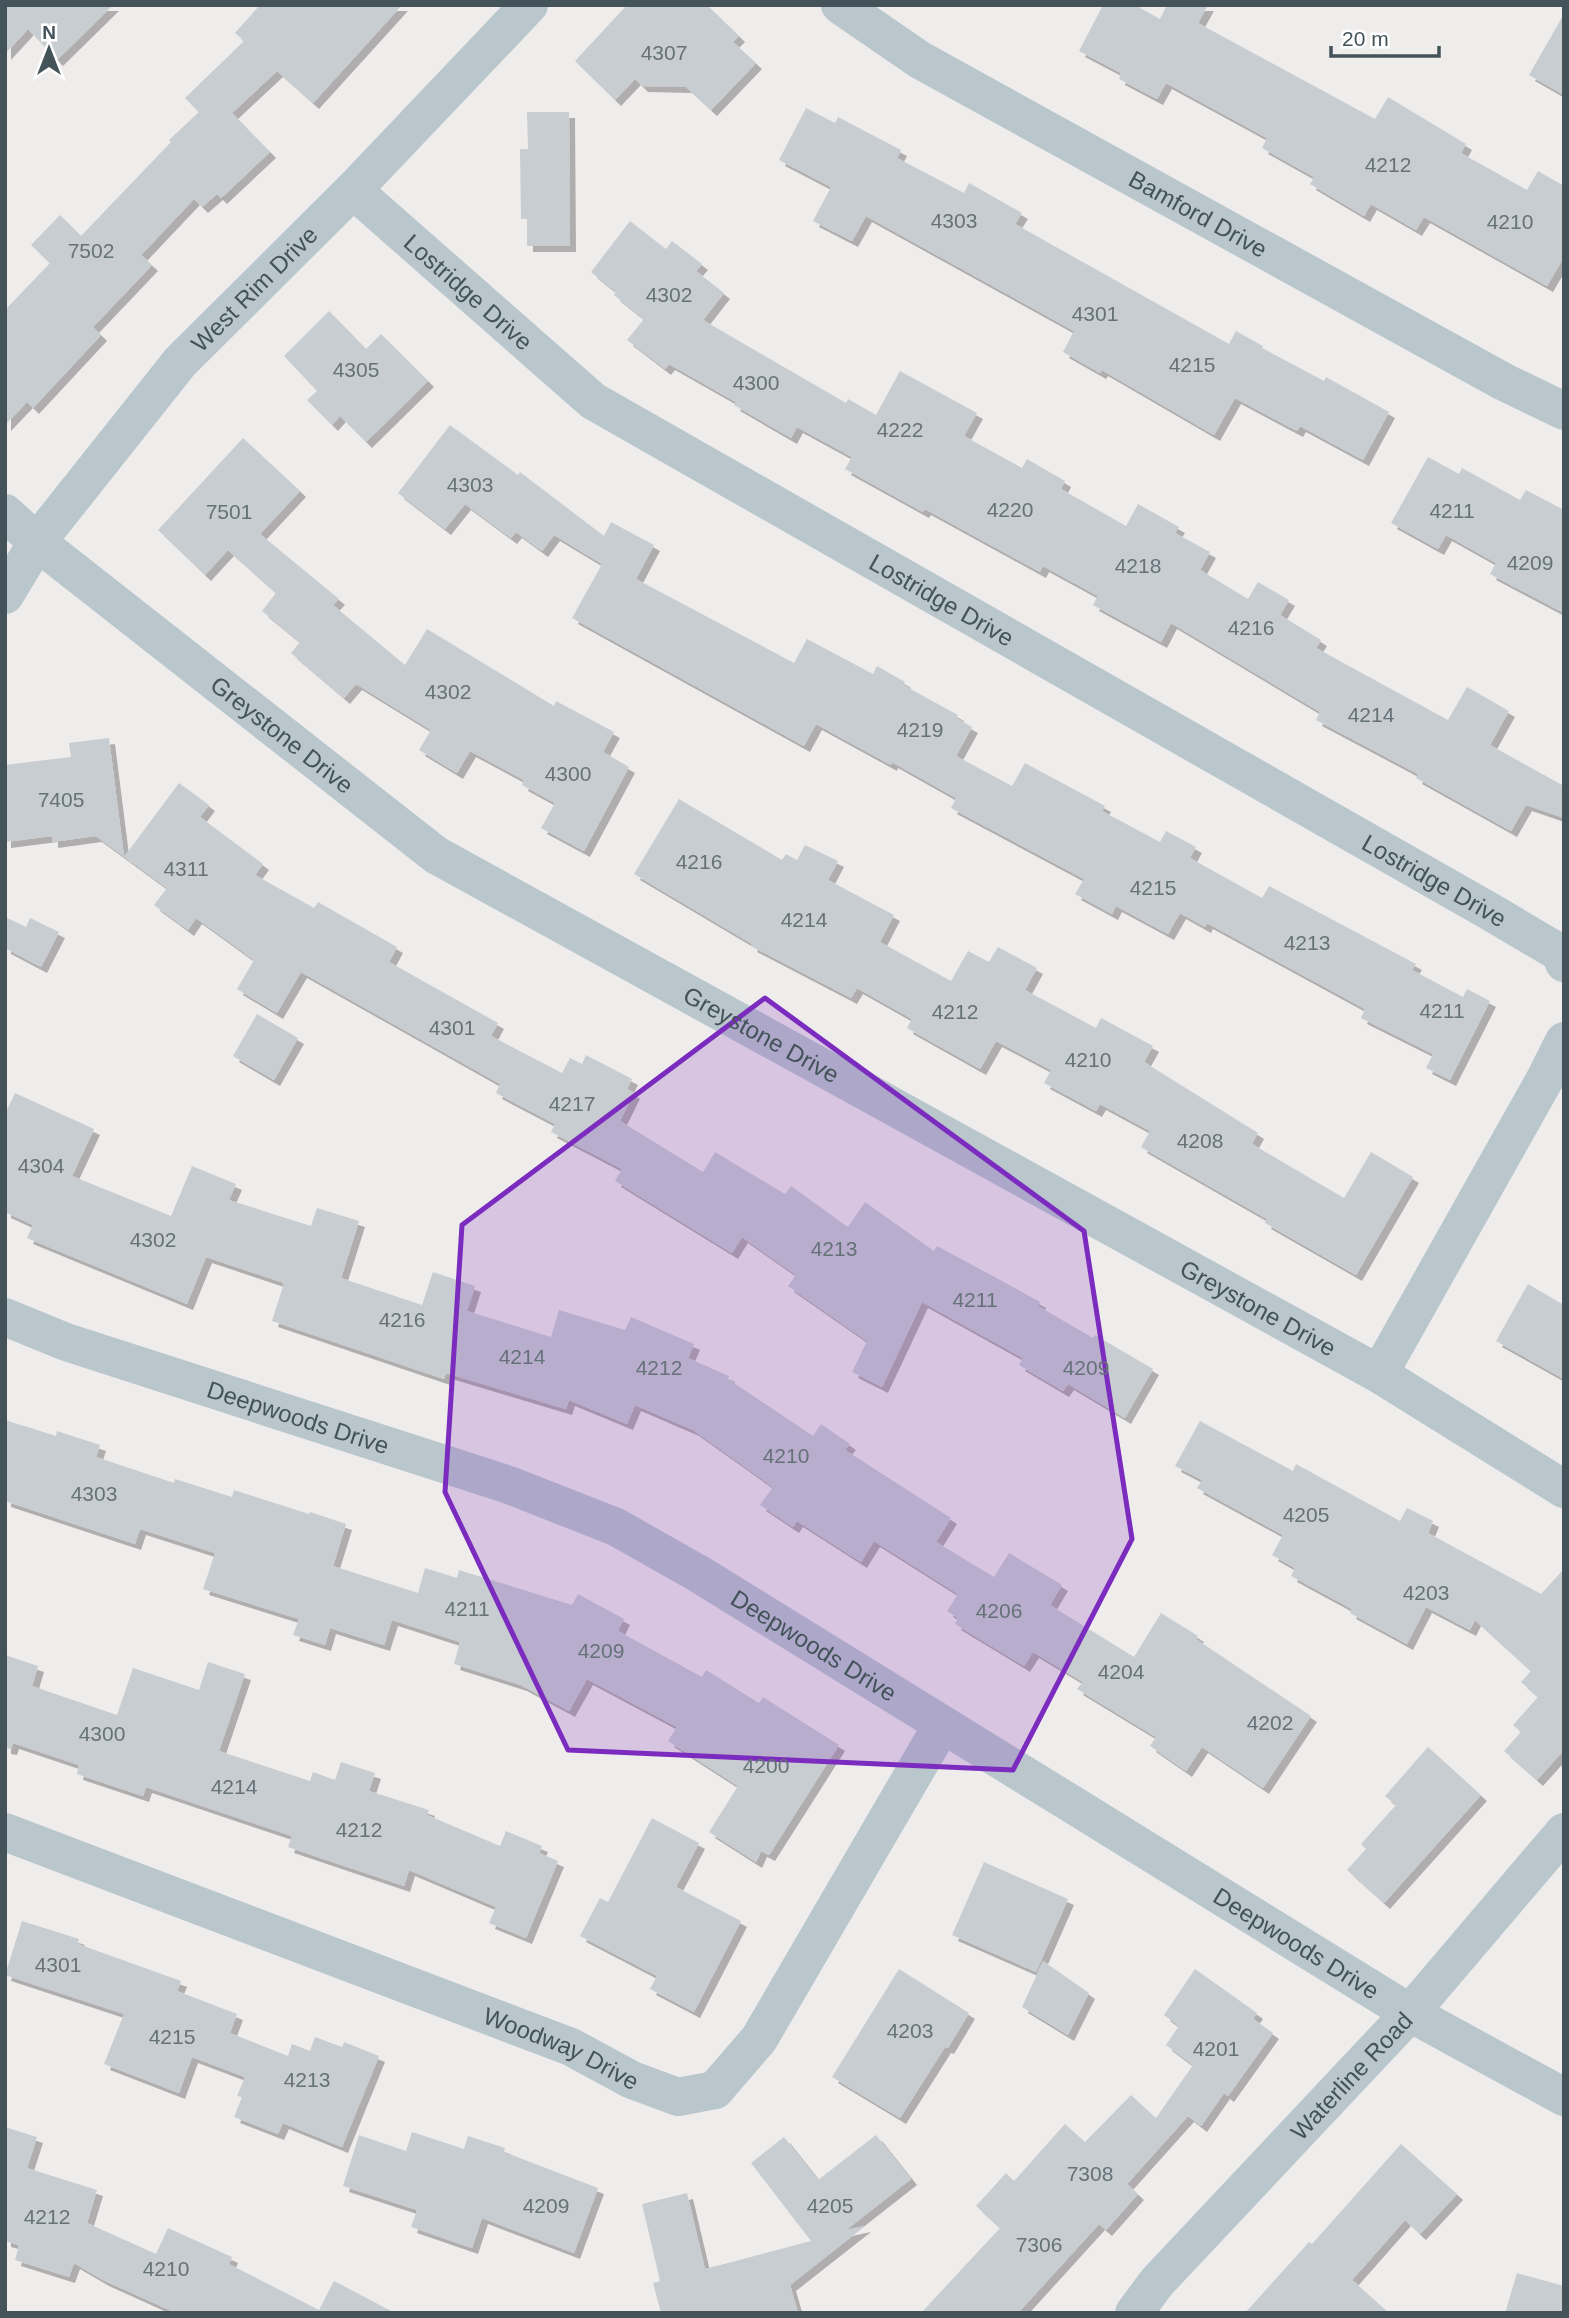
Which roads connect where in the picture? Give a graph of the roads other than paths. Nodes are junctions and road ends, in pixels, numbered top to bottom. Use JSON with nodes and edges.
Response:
{"nodes":[{"id":1,"x":529,"y":5,"type":"edge"},
{"id":2,"x":840,"y":5,"type":"edge"},
{"id":3,"x":353,"y":190,"type":"junction"},
{"id":4,"x":1564,"y":411,"type":"edge"},
{"id":5,"x":5,"y":513,"type":"edge"},
{"id":6,"x":37,"y":542,"type":"junction"},
{"id":7,"x":5,"y":595,"type":"edge"},
{"id":8,"x":1564,"y":962,"type":"edge"},
{"id":9,"x":1564,"y":1041,"type":"edge"},
{"id":10,"x":5,"y":1317,"type":"edge"},
{"id":11,"x":1379,"y":1374,"type":"junction"},
{"id":12,"x":1564,"y":1489,"type":"edge"},
{"id":13,"x":943,"y":1725,"type":"junction"},
{"id":14,"x":5,"y":1832,"type":"edge"},
{"id":15,"x":1564,"y":1832,"type":"edge"},
{"id":16,"x":1410,"y":2013,"type":"junction"},
{"id":17,"x":1564,"y":2097,"type":"edge"},
{"id":18,"x":1134,"y":2313,"type":"edge"}],
"edges":[{"from":1,"to":3,"type":"street","name":"West Rim Drive"},
{"from":2,"to":4,"type":"street","name":"Bamford Drive"},
{"from":3,"to":6,"type":"street","name":"West Rim Drive"},
{"from":3,"to":8,"type":"street","name":"Lostridge Drive"},
{"from":5,"to":6,"type":"street","name":"Greystone Drive"},
{"from":6,"to":7,"type":"street","name":"West Rim Drive"},
{"from":6,"to":11,"type":"street","name":"Greystone Drive"},
{"from":9,"to":11,"type":"street"},
{"from":10,"to":13,"type":"street","name":"Deepwoods Drive"},
{"from":11,"to":12,"type":"street","name":"Greystone Drive"},
{"from":13,"to":14,"type":"street","name":"Woodway Drive"},
{"from":13,"to":16,"type":"street","name":"Deepwoods Drive"},
{"from":15,"to":16,"type":"street","name":"Waterline Road"},
{"from":16,"to":17,"type":"street","name":"Deepwoods Drive"},
{"from":16,"to":18,"type":"street","name":"Waterline Road"}]}
